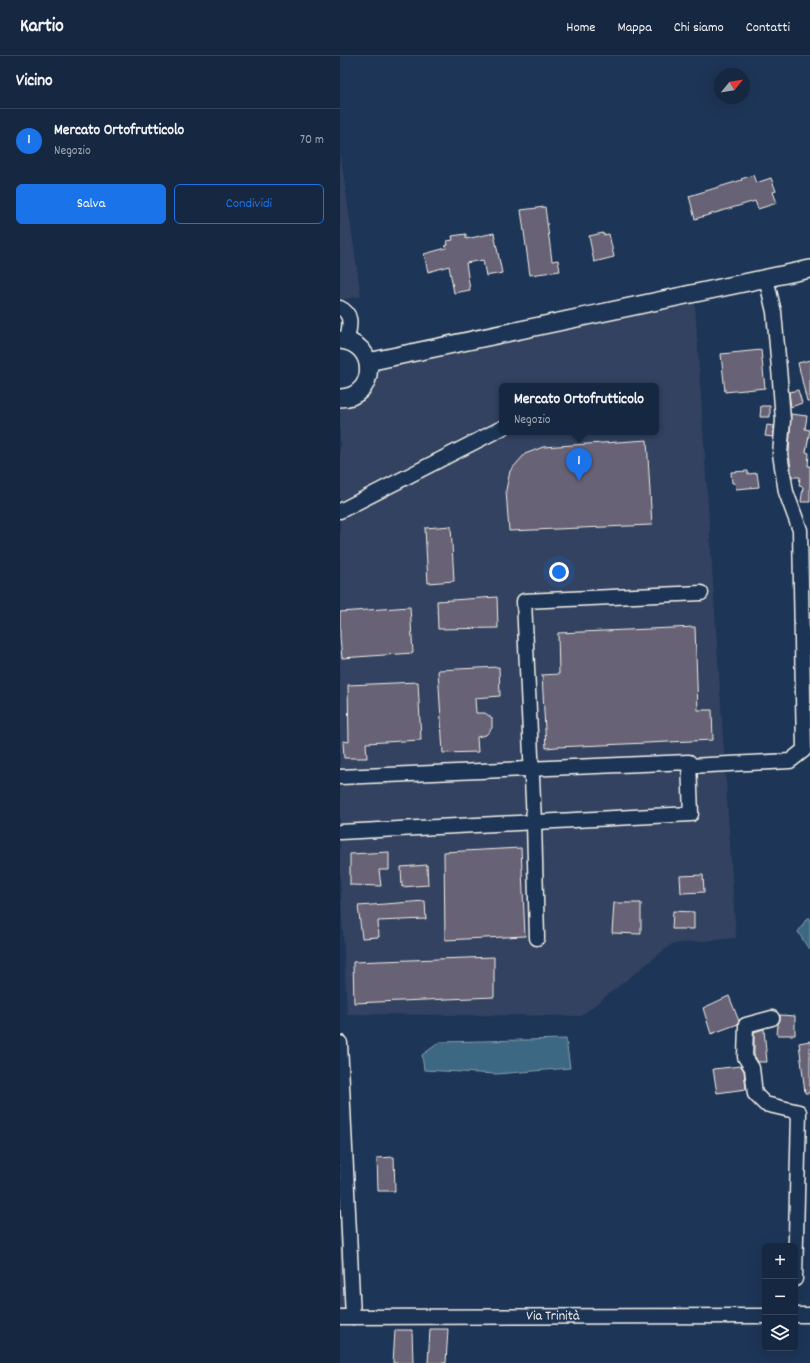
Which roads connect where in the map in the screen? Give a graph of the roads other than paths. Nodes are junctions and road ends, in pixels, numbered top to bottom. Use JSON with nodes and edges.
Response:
{"nodes":[{"id":1,"x":810,"y":269,"type":"edge"},
{"id":2,"x":766,"y":278,"type":"junction"},
{"id":3,"x":340,"y":308,"type":"edge"},
{"id":4,"x":343,"y":340,"type":"edge"},
{"id":5,"x":368,"y":362,"type":"junction"},
{"id":6,"x":340,"y":398,"type":"edge"},
{"id":7,"x":499,"y":430,"type":"edge"},
{"id":8,"x":340,"y":511,"type":"edge"},
{"id":9,"x":700,"y":593,"type":"dead end"},
{"id":10,"x":689,"y":766,"type":"junction"},
{"id":11,"x":531,"y":769,"type":"junction"},
{"id":12,"x":340,"y":777,"type":"edge"},
{"id":13,"x":534,"y":822,"type":"junction"},
{"id":14,"x":340,"y":832,"type":"edge"},
{"id":15,"x":537,"y":938,"type":"dead end"},
{"id":16,"x":772,"y":1018,"type":"dead end"},
{"id":17,"x":340,"y":1043,"type":"edge"},
{"id":18,"x":804,"y":1111,"type":"edge"},
{"id":19,"x":797,"y":1243,"type":"edge"},
{"id":20,"x":798,"y":1315,"type":"edge"},
{"id":21,"x":810,"y":1315,"type":"edge"},
{"id":22,"x":762,"y":1316,"type":"edge"},
{"id":23,"x":347,"y":1317,"type":"edge"}],
"edges":[{"from":1,"to":2,"type":"main road"},
{"from":2,"to":5,"type":"main road"},
{"from":2,"to":10,"type":"street"},
{"from":3,"to":4,"type":"street"},
{"from":4,"to":5,"type":"main road"},
{"from":5,"to":6,"type":"main road"},
{"from":7,"to":8,"type":"street"},
{"from":9,"to":11,"type":"street"},
{"from":10,"to":11,"type":"street"},
{"from":10,"to":13,"type":"street"},
{"from":11,"to":12,"type":"street"},
{"from":11,"to":13,"type":"street"},
{"from":13,"to":14,"type":"street"},
{"from":13,"to":15,"type":"street"},
{"from":16,"to":18,"type":"street"},
{"from":17,"to":23,"type":"street"},
{"from":18,"to":19,"type":"street"},
{"from":20,"to":21,"type":"street"},
{"from":22,"to":23,"type":"street","name":"Via Trinità"}]}
